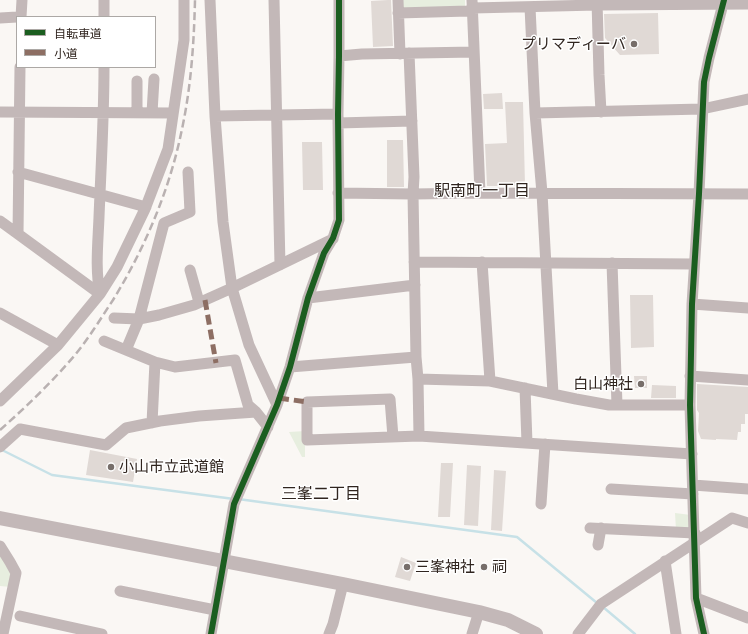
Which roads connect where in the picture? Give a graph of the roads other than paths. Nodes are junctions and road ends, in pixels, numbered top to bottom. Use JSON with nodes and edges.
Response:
{"nodes":[{"id":1,"x":22,"y":0,"type":"edge"},
{"id":2,"x":104,"y":0,"type":"edge"},
{"id":3,"x":184,"y":0,"type":"edge"},
{"id":4,"x":210,"y":0,"type":"edge"},
{"id":5,"x":274,"y":0,"type":"edge"},
{"id":6,"x":339,"y":0,"type":"edge"},
{"id":7,"x":398,"y":0,"type":"edge"},
{"id":8,"x":597,"y":2,"type":"edge"},
{"id":9,"x":724,"y":2,"type":"edge"},
{"id":10,"x":473,"y":4,"type":"edge"},
{"id":11,"x":748,"y":4,"type":"edge"},
{"id":12,"x":530,"y":7,"type":"junction"},
{"id":13,"x":398,"y":13,"type":"junction"},
{"id":14,"x":21,"y":16,"type":"edge"},
{"id":15,"x":104,"y":16,"type":"edge"},
{"id":16,"x":16,"y":17,"type":"edge"},
{"id":17,"x":0,"y":18,"type":"edge"},
{"id":18,"x":474,"y":52,"type":"junction"},
{"id":19,"x":405,"y":53,"type":"junction"},
{"id":20,"x":339,"y":56,"type":"junction"},
{"id":21,"x":20,"y":68,"type":"edge"},
{"id":22,"x":104,"y":68,"type":"edge"},
{"id":23,"x":154,"y":79,"type":"dead end"},
{"id":24,"x":137,"y":81,"type":"dead end"},
{"id":25,"x":748,"y":99,"type":"edge"},
{"id":26,"x":702,"y":109,"type":"junction"},
{"id":27,"x":0,"y":112,"type":"edge"},
{"id":28,"x":19,"y":112,"type":"junction"},
{"id":29,"x":104,"y":112,"type":"junction"},
{"id":30,"x":601,"y":112,"type":"junction"},
{"id":31,"x":137,"y":113,"type":"junction"},
{"id":32,"x":152,"y":113,"type":"junction"},
{"id":33,"x":173,"y":113,"type":"junction"},
{"id":34,"x":535,"y":113,"type":"junction"},
{"id":35,"x":276,"y":114,"type":"junction"},
{"id":36,"x":215,"y":116,"type":"junction"},
{"id":37,"x":338,"y":118,"type":"junction"},
{"id":38,"x":412,"y":121,"type":"junction"},
{"id":39,"x":18,"y":172,"type":"junction"},
{"id":40,"x":188,"y":172,"type":"dead end"},
{"id":41,"x":338,"y":193,"type":"junction"},
{"id":42,"x":480,"y":193,"type":"junction"},
{"id":43,"x":542,"y":193,"type":"junction"},
{"id":44,"x":100,"y":194,"type":"junction"},
{"id":45,"x":413,"y":194,"type":"junction"},
{"id":46,"x":699,"y":194,"type":"junction"},
{"id":47,"x":748,"y":194,"type":"edge"},
{"id":48,"x":146,"y":207,"type":"junction"},
{"id":49,"x":0,"y":221,"type":"edge"},
{"id":50,"x":18,"y":234,"type":"junction"},
{"id":51,"x":333,"y":238,"type":"junction"},
{"id":52,"x":414,"y":262,"type":"junction"},
{"id":53,"x":482,"y":262,"type":"junction"},
{"id":54,"x":545,"y":263,"type":"junction"},
{"id":55,"x":612,"y":263,"type":"junction"},
{"id":56,"x":694,"y":264,"type":"junction"},
{"id":57,"x":280,"y":265,"type":"junction"},
{"id":58,"x":190,"y":270,"type":"dead end"},
{"id":59,"x":415,"y":285,"type":"junction"},
{"id":60,"x":232,"y":288,"type":"junction"},
{"id":61,"x":100,"y":294,"type":"junction"},
{"id":62,"x":308,"y":298,"type":"junction"},
{"id":63,"x":200,"y":302,"type":"junction"},
{"id":64,"x":692,"y":304,"type":"junction"},
{"id":65,"x":748,"y":308,"type":"edge"},
{"id":66,"x":0,"y":313,"type":"edge"},
{"id":67,"x":114,"y":318,"type":"dead end"},
{"id":68,"x":139,"y":319,"type":"junction"},
{"id":69,"x":104,"y":341,"type":"dead end"},
{"id":70,"x":58,"y":345,"type":"junction"},
{"id":71,"x":126,"y":350,"type":"junction"},
{"id":72,"x":416,"y":357,"type":"junction"},
{"id":73,"x":155,"y":362,"type":"junction"},
{"id":74,"x":290,"y":367,"type":"junction"},
{"id":75,"x":690,"y":376,"type":"junction"},
{"id":76,"x":418,"y":379,"type":"junction"},
{"id":77,"x":490,"y":380,"type":"junction"},
{"id":78,"x":748,"y":380,"type":"edge"},
{"id":79,"x":525,"y":388,"type":"junction"},
{"id":80,"x":553,"y":394,"type":"junction"},
{"id":81,"x":0,"y":401,"type":"edge"},
{"id":82,"x":277,"y":405,"type":"junction"},
{"id":83,"x":617,"y":405,"type":"junction"},
{"id":84,"x":690,"y":405,"type":"junction"},
{"id":85,"x":256,"y":412,"type":"junction"},
{"id":86,"x":152,"y":423,"type":"junction"},
{"id":87,"x":268,"y":427,"type":"junction"},
{"id":88,"x":419,"y":436,"type":"junction"},
{"id":89,"x":393,"y":437,"type":"junction"},
{"id":90,"x":527,"y":443,"type":"junction"},
{"id":91,"x":545,"y":444,"type":"junction"},
{"id":92,"x":1,"y":446,"type":"edge"},
{"id":93,"x":692,"y":454,"type":"junction"},
{"id":94,"x":611,"y":489,"type":"dead end"},
{"id":95,"x":748,"y":489,"type":"edge"},
{"id":96,"x":693,"y":490,"type":"junction"},
{"id":97,"x":541,"y":504,"type":"dead end"},
{"id":98,"x":0,"y":518,"type":"edge"},
{"id":99,"x":748,"y":523,"type":"edge"},
{"id":100,"x":695,"y":537,"type":"junction"},
{"id":101,"x":598,"y":545,"type":"dead end"},
{"id":102,"x":0,"y":548,"type":"edge"},
{"id":103,"x":665,"y":561,"type":"junction"},
{"id":104,"x":225,"y":562,"type":"junction"},
{"id":105,"x":343,"y":584,"type":"junction"},
{"id":106,"x":120,"y":591,"type":"dead end"},
{"id":107,"x":696,"y":598,"type":"junction"},
{"id":108,"x":215,"y":610,"type":"junction"},
{"id":109,"x":479,"y":612,"type":"junction"},
{"id":110,"x":20,"y":616,"type":"dead end"},
{"id":111,"x":748,"y":618,"type":"edge"},
{"id":112,"x":3,"y":634,"type":"edge"},
{"id":113,"x":102,"y":634,"type":"edge"},
{"id":114,"x":211,"y":634,"type":"edge"},
{"id":115,"x":328,"y":634,"type":"edge"},
{"id":116,"x":472,"y":634,"type":"edge"},
{"id":117,"x":536,"y":634,"type":"edge"},
{"id":118,"x":578,"y":634,"type":"edge"},
{"id":119,"x":676,"y":634,"type":"edge"},
{"id":120,"x":704,"y":634,"type":"edge"}],
"edges":[{"from":1,"to":14,"type":"street"},
{"from":2,"to":15,"type":"street"},
{"from":3,"to":33,"type":"street"},
{"from":4,"to":36,"type":"street"},
{"from":5,"to":35,"type":"street"},
{"from":6,"to":20,"type":"street"},
{"from":7,"to":13,"type":"street"},
{"from":8,"to":9,"type":"street"},
{"from":8,"to":12,"type":"street"},
{"from":8,"to":30,"type":"street"},
{"from":9,"to":11,"type":"street"},
{"from":9,"to":26,"type":"street"},
{"from":10,"to":12,"type":"street"},
{"from":10,"to":13,"type":"street"},
{"from":10,"to":18,"type":"street"},
{"from":12,"to":34,"type":"street"},
{"from":13,"to":19,"type":"street"},
{"from":16,"to":17,"type":"street"},
{"from":18,"to":19,"type":"street"},
{"from":18,"to":42,"type":"street"},
{"from":19,"to":20,"type":"street"},
{"from":19,"to":38,"type":"street"},
{"from":20,"to":37,"type":"street"},
{"from":21,"to":28,"type":"street"},
{"from":22,"to":29,"type":"street"},
{"from":23,"to":32,"type":"street"},
{"from":24,"to":31,"type":"street"},
{"from":25,"to":26,"type":"street"},
{"from":26,"to":30,"type":"street"},
{"from":26,"to":46,"type":"street"},
{"from":27,"to":28,"type":"street"},
{"from":28,"to":29,"type":"street"},
{"from":28,"to":39,"type":"street"},
{"from":29,"to":31,"type":"street"},
{"from":29,"to":44,"type":"street"},
{"from":30,"to":34,"type":"street"},
{"from":31,"to":32,"type":"street"},
{"from":32,"to":33,"type":"street"},
{"from":33,"to":48,"type":"street"},
{"from":34,"to":43,"type":"street"},
{"from":35,"to":36,"type":"street"},
{"from":35,"to":37,"type":"street"},
{"from":35,"to":57,"type":"street"},
{"from":36,"to":60,"type":"street"},
{"from":37,"to":38,"type":"street"},
{"from":37,"to":41,"type":"street"},
{"from":38,"to":45,"type":"street"},
{"from":39,"to":44,"type":"street"},
{"from":39,"to":50,"type":"street"},
{"from":40,"to":68,"type":"street"},
{"from":41,"to":45,"type":"street"},
{"from":41,"to":51,"type":"street"},
{"from":42,"to":43,"type":"street"},
{"from":42,"to":45,"type":"street"},
{"from":43,"to":46,"type":"street"},
{"from":43,"to":54,"type":"street"},
{"from":44,"to":48,"type":"street"},
{"from":44,"to":61,"type":"street"},
{"from":45,"to":52,"type":"street"},
{"from":46,"to":47,"type":"street"},
{"from":46,"to":56,"type":"street"},
{"from":48,"to":61,"type":"street"},
{"from":49,"to":50,"type":"street"},
{"from":50,"to":61,"type":"street"},
{"from":51,"to":57,"type":"street"},
{"from":51,"to":62,"type":"street"},
{"from":52,"to":53,"type":"street"},
{"from":52,"to":59,"type":"street"},
{"from":53,"to":54,"type":"street"},
{"from":53,"to":77,"type":"street"},
{"from":54,"to":55,"type":"street"},
{"from":54,"to":80,"type":"street"},
{"from":55,"to":56,"type":"street"},
{"from":55,"to":83,"type":"street"},
{"from":56,"to":64,"type":"street"},
{"from":57,"to":60,"type":"street"},
{"from":58,"to":63,"type":"street"},
{"from":59,"to":62,"type":"street"},
{"from":59,"to":72,"type":"street"},
{"from":60,"to":63,"type":"street"},
{"from":60,"to":82,"type":"street"},
{"from":61,"to":70,"type":"street"},
{"from":62,"to":74,"type":"street"},
{"from":63,"to":68,"type":"street"},
{"from":64,"to":65,"type":"street"},
{"from":64,"to":75,"type":"street"},
{"from":66,"to":70,"type":"street"},
{"from":67,"to":68,"type":"street"},
{"from":68,"to":71,"type":"street"},
{"from":69,"to":71,"type":"street"},
{"from":70,"to":81,"type":"street"},
{"from":71,"to":73,"type":"street"},
{"from":72,"to":74,"type":"street"},
{"from":72,"to":76,"type":"street"},
{"from":73,"to":85,"type":"street"},
{"from":73,"to":86,"type":"street"},
{"from":74,"to":82,"type":"street"},
{"from":75,"to":78,"type":"street"},
{"from":75,"to":84,"type":"street"},
{"from":76,"to":77,"type":"street"},
{"from":76,"to":88,"type":"street"},
{"from":77,"to":79,"type":"street"},
{"from":79,"to":80,"type":"street"},
{"from":79,"to":90,"type":"street"},
{"from":80,"to":83,"type":"street"},
{"from":82,"to":87,"type":"street"},
{"from":83,"to":84,"type":"street"},
{"from":84,"to":93,"type":"street"},
{"from":85,"to":86,"type":"street"},
{"from":85,"to":87,"type":"street"},
{"from":86,"to":92,"type":"street"},
{"from":87,"to":104,"type":"street"},
{"from":88,"to":89,"type":"street"},
{"from":88,"to":90,"type":"street"},
{"from":89,"to":89,"type":"street"},
{"from":90,"to":91,"type":"street"},
{"from":91,"to":93,"type":"street"},
{"from":91,"to":97,"type":"street"},
{"from":93,"to":96,"type":"street"},
{"from":94,"to":96,"type":"street"},
{"from":95,"to":96,"type":"street"},
{"from":96,"to":100,"type":"street"},
{"from":98,"to":104,"type":"street"},
{"from":99,"to":100,"type":"street"},
{"from":100,"to":101,"type":"street"},
{"from":100,"to":103,"type":"street"},
{"from":100,"to":107,"type":"street"},
{"from":102,"to":112,"type":"street"},
{"from":103,"to":118,"type":"street"},
{"from":103,"to":119,"type":"street"},
{"from":104,"to":105,"type":"street"},
{"from":104,"to":108,"type":"street"},
{"from":105,"to":109,"type":"street"},
{"from":105,"to":115,"type":"street"},
{"from":106,"to":108,"type":"street"},
{"from":107,"to":111,"type":"street"},
{"from":107,"to":120,"type":"street"},
{"from":108,"to":114,"type":"street"},
{"from":109,"to":116,"type":"street"},
{"from":109,"to":117,"type":"street"},
{"from":110,"to":113,"type":"street"}]}
